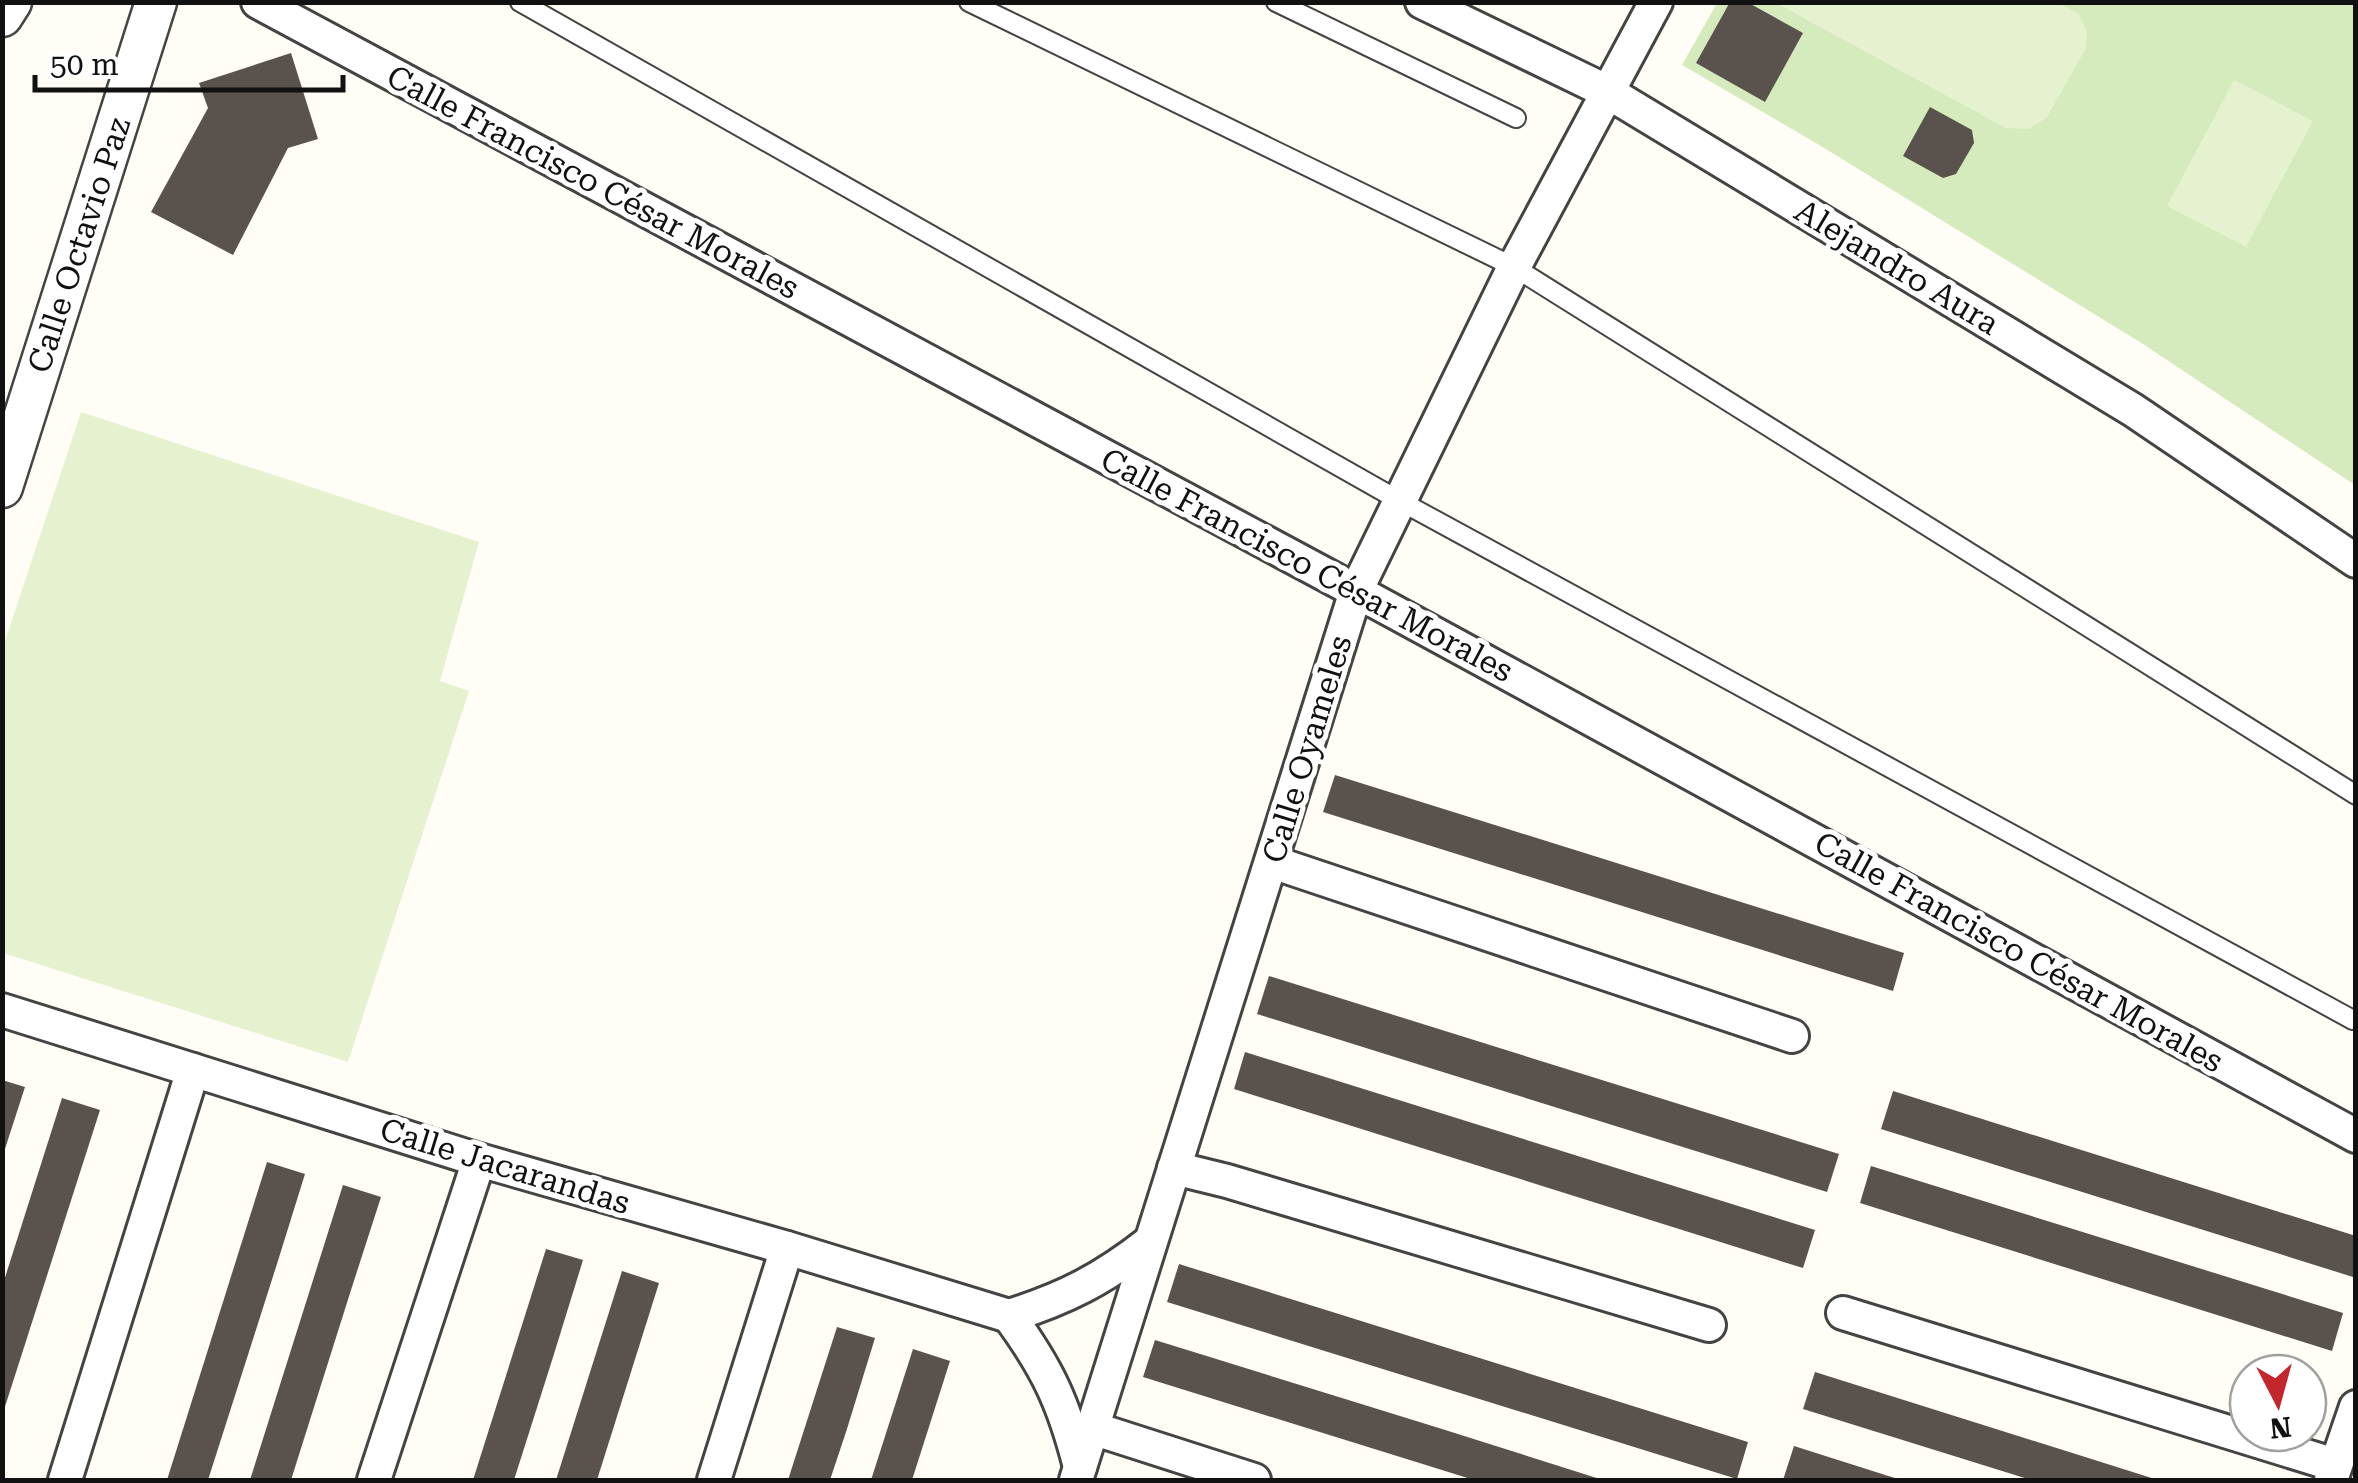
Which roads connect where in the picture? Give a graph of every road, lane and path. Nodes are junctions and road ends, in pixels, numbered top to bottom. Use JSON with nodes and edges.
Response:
{"nodes":[{"id":1,"x":11,"y":2,"type":"edge"},
{"id":2,"x":156,"y":2,"type":"edge"},
{"id":3,"x":258,"y":2,"type":"edge"},
{"id":4,"x":520,"y":2,"type":"edge"},
{"id":5,"x":968,"y":2,"type":"edge"},
{"id":6,"x":1276,"y":2,"type":"edge"},
{"id":7,"x":1422,"y":2,"type":"edge"},
{"id":8,"x":1656,"y":2,"type":"edge"},
{"id":9,"x":2,"y":16,"type":"edge"},
{"id":10,"x":1606,"y":91,"type":"junction"},
{"id":11,"x":1516,"y":118,"type":"dead end"},
{"id":12,"x":1514,"y":267,"type":"junction"},
{"id":13,"x":2,"y":487,"type":"edge"},
{"id":14,"x":1400,"y":501,"type":"junction"},
{"id":15,"x":2356,"y":561,"type":"edge"},
{"id":16,"x":1356,"y":591,"type":"junction"},
{"id":17,"x":2356,"y":795,"type":"edge"},
{"id":18,"x":1272,"y":862,"type":"junction"},
{"id":19,"x":2,"y":1010,"type":"edge"},
{"id":20,"x":2353,"y":1020,"type":"dead end"},
{"id":21,"x":1792,"y":1036,"type":"dead end"},
{"id":22,"x":192,"y":1070,"type":"junction"},
{"id":23,"x":2354,"y":1134,"type":"edge"},
{"id":24,"x":478,"y":1160,"type":"junction"},
{"id":25,"x":1174,"y":1168,"type":"junction"},
{"id":26,"x":1150,"y":1242,"type":"junction"},
{"id":27,"x":787,"y":1248,"type":"junction"},
{"id":28,"x":1843,"y":1313,"type":"dead end"},
{"id":29,"x":1009,"y":1316,"type":"junction"},
{"id":30,"x":1709,"y":1325,"type":"dead end"},
{"id":31,"x":2356,"y":1407,"type":"edge"},
{"id":32,"x":1092,"y":1428,"type":"junction"},
{"id":33,"x":2333,"y":1473,"type":"edge"},
{"id":34,"x":1078,"y":1474,"type":"edge"},
{"id":35,"x":65,"y":1480,"type":"edge"},
{"id":36,"x":374,"y":1480,"type":"edge"},
{"id":37,"x":714,"y":1480,"type":"edge"},
{"id":38,"x":1254,"y":1480,"type":"edge"}],
"edges":[{"from":1,"to":9,"type":"street"},
{"from":2,"to":13,"type":"street","name":"Calle Octavio Paz"},
{"from":3,"to":16,"type":"street","name":"Calle Francisco César Morales"},
{"from":4,"to":14,"type":"lane"},
{"from":5,"to":12,"type":"lane"},
{"from":6,"to":11,"type":"lane"},
{"from":7,"to":10,"type":"street","name":"Alejandro Aura"},
{"from":8,"to":10,"type":"street","name":"Calle Oyameles"},
{"from":10,"to":12,"type":"street","name":"Calle Oyameles"},
{"from":10,"to":15,"type":"street","name":"Alejandro Aura"},
{"from":12,"to":14,"type":"street","name":"Calle Oyameles"},
{"from":12,"to":17,"type":"lane"},
{"from":14,"to":16,"type":"street","name":"Calle Oyameles"},
{"from":14,"to":20,"type":"lane"},
{"from":16,"to":18,"type":"street","name":"Calle Oyameles"},
{"from":16,"to":23,"type":"street","name":"Calle Francisco César Morales"},
{"from":18,"to":21,"type":"street"},
{"from":18,"to":25,"type":"street","name":"Calle Oyameles"},
{"from":19,"to":22,"type":"street","name":"Calle Jacarandas"},
{"from":22,"to":24,"type":"street","name":"Calle Jacarandas"},
{"from":22,"to":35,"type":"street"},
{"from":24,"to":27,"type":"street","name":"Calle Jacarandas"},
{"from":24,"to":36,"type":"street"},
{"from":25,"to":26,"type":"street","name":"Calle Oyameles"},
{"from":25,"to":30,"type":"street"},
{"from":26,"to":29,"type":"street"},
{"from":26,"to":32,"type":"street","name":"Calle Oyameles"},
{"from":27,"to":29,"type":"street","name":"Calle Jacarandas"},
{"from":27,"to":37,"type":"street"},
{"from":28,"to":33,"type":"street"},
{"from":29,"to":34,"type":"street"},
{"from":31,"to":33,"type":"street"},
{"from":32,"to":34,"type":"street","name":"Calle Oyameles"},
{"from":32,"to":38,"type":"street"}]}
